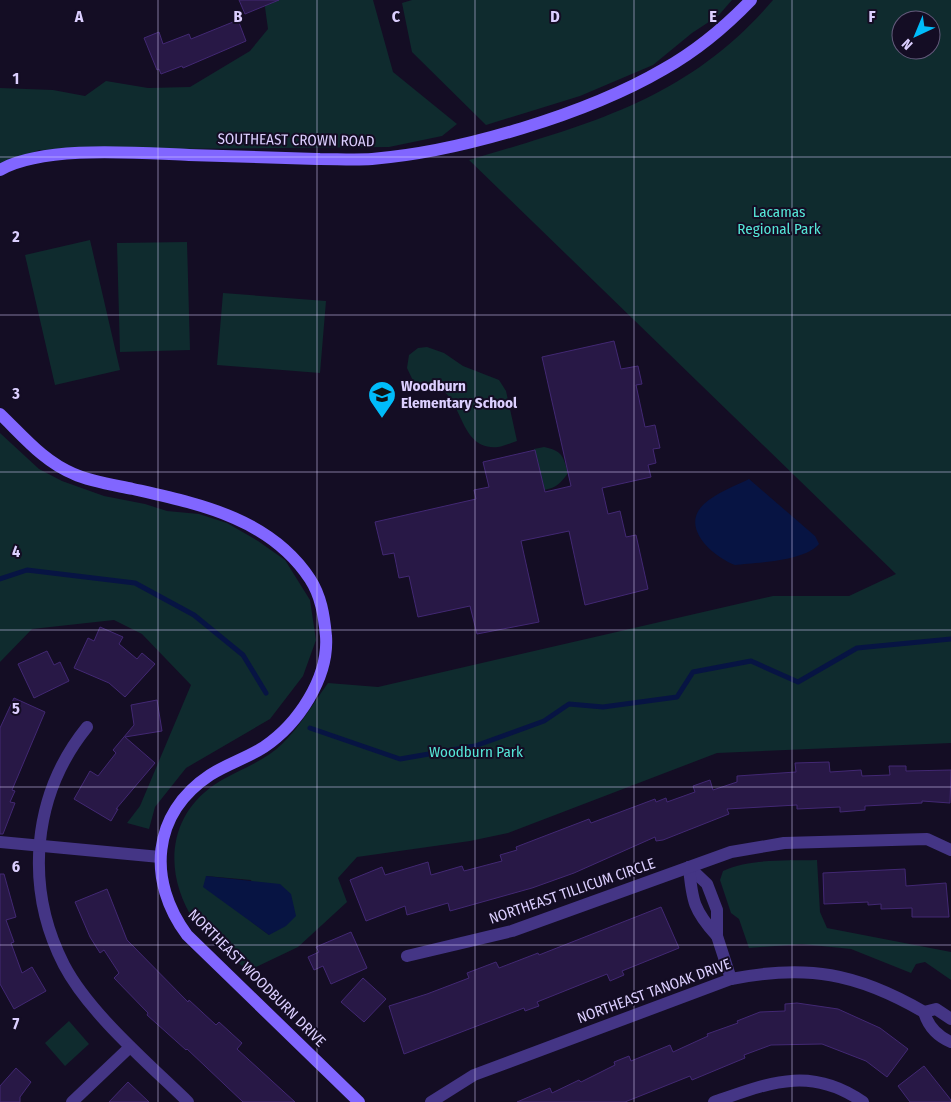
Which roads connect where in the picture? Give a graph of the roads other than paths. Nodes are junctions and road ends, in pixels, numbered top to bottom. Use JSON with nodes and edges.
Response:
{"nodes":[{"id":1,"x":751,"y":0,"type":"edge"},
{"id":2,"x":6,"y":167,"type":"edge"},
{"id":3,"x":0,"y":414,"type":"edge"},
{"id":4,"x":86,"y":727,"type":"dead end"},
{"id":5,"x":0,"y":842,"type":"edge"},
{"id":6,"x":38,"y":845,"type":"junction"},
{"id":7,"x":951,"y":850,"type":"edge"},
{"id":8,"x":160,"y":857,"type":"junction"},
{"id":9,"x":689,"y":867,"type":"junction"},
{"id":10,"x":717,"y":936,"type":"junction"},
{"id":11,"x":407,"y":956,"type":"dead end"},
{"id":12,"x":731,"y":979,"type":"junction"},
{"id":13,"x":924,"y":1012,"type":"junction"},
{"id":14,"x":951,"y":1019,"type":"edge"},
{"id":15,"x":951,"y":1042,"type":"edge"},
{"id":16,"x":130,"y":1047,"type":"junction"},
{"id":17,"x":72,"y":1102,"type":"edge"},
{"id":18,"x":188,"y":1102,"type":"edge"},
{"id":19,"x":359,"y":1102,"type":"edge"},
{"id":20,"x":431,"y":1102,"type":"edge"},
{"id":21,"x":714,"y":1102,"type":"edge"},
{"id":22,"x":862,"y":1102,"type":"edge"}],
"edges":[{"from":1,"to":2,"type":"street","name":"SOUTHEAST CROWN ROAD"},
{"from":3,"to":8,"type":"street","name":"NORTHEAST WOODBURN DRIVE"},
{"from":4,"to":6,"type":"street"},
{"from":5,"to":6,"type":"street"},
{"from":6,"to":8,"type":"street"},
{"from":6,"to":16,"type":"street"},
{"from":7,"to":9,"type":"street","name":"NORTHEAST TILLICUM CIRCLE"},
{"from":8,"to":19,"type":"street","name":"NORTHEAST WOODBURN DRIVE"},
{"from":9,"to":10,"type":"street"},
{"from":9,"to":10,"type":"street"},
{"from":9,"to":11,"type":"street","name":"NORTHEAST TILLICUM CIRCLE"},
{"from":10,"to":12,"type":"street"},
{"from":12,"to":13,"type":"street","name":"NORTHEAST TANOAK DRIVE"},
{"from":12,"to":20,"type":"street","name":"NORTHEAST TANOAK DRIVE"},
{"from":13,"to":14,"type":"street","name":"NORTHEAST TANOAK DRIVE"},
{"from":13,"to":15,"type":"street","name":"NORTHEAST TANOAK DRIVE"},
{"from":16,"to":17,"type":"street"},
{"from":16,"to":18,"type":"street"},
{"from":21,"to":22,"type":"street"}]}
